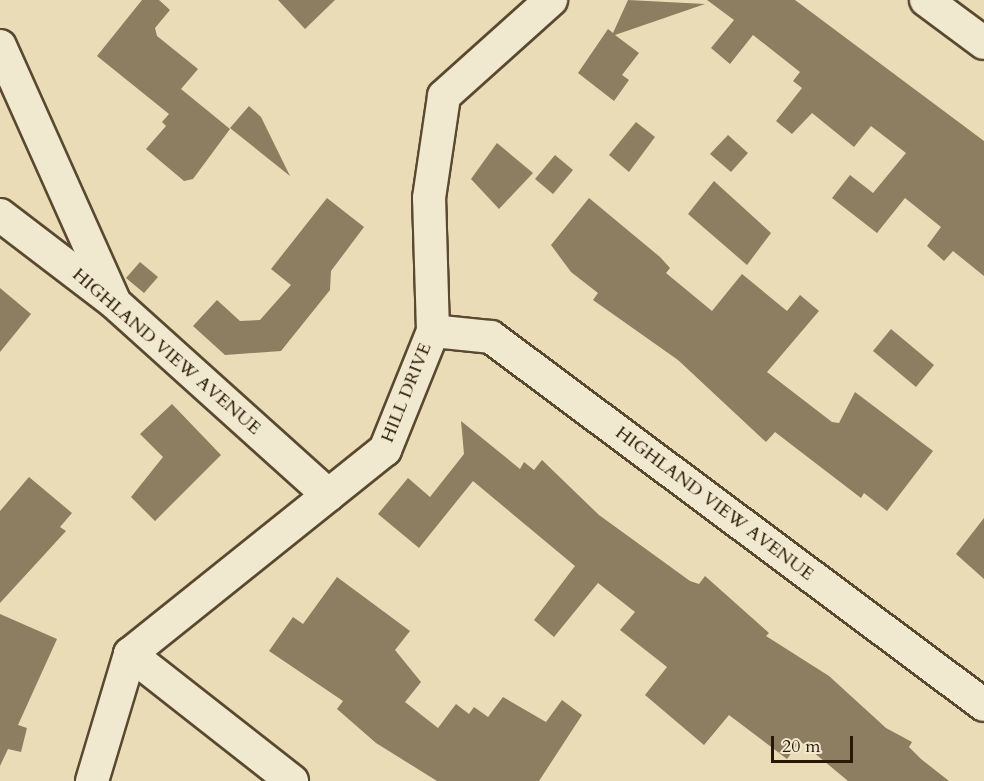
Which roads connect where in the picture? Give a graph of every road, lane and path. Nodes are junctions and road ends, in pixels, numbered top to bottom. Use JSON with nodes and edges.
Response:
{"nodes":[{"id":1,"x":551,"y":0,"type":"edge"},
{"id":2,"x":926,"y":0,"type":"edge"},
{"id":3,"x":984,"y":43,"type":"edge"},
{"id":4,"x":0,"y":46,"type":"edge"},
{"id":5,"x":0,"y":215,"type":"edge"},
{"id":6,"x":114,"y":303,"type":"junction"},
{"id":7,"x":433,"y":331,"type":"junction"},
{"id":8,"x":328,"y":495,"type":"junction"},
{"id":9,"x":130,"y":654,"type":"junction"},
{"id":10,"x":984,"y":705,"type":"edge"},
{"id":11,"x":92,"y":781,"type":"edge"},
{"id":12,"x":292,"y":781,"type":"edge"}],
"edges":[{"from":1,"to":7,"type":"street","name":"HILL DRIVE"},
{"from":2,"to":3,"type":"street"},
{"from":4,"to":6,"type":"street"},
{"from":5,"to":6,"type":"street","name":"HIGHLAND VIEW AVENUE"},
{"from":6,"to":8,"type":"street","name":"HIGHLAND VIEW AVENUE"},
{"from":7,"to":8,"type":"street","name":"HILL DRIVE"},
{"from":7,"to":10,"type":"street","name":"HIGHLAND VIEW AVENUE"},
{"from":8,"to":9,"type":"street","name":"HILL DRIVE"},
{"from":9,"to":11,"type":"street"},
{"from":9,"to":12,"type":"street"}]}
